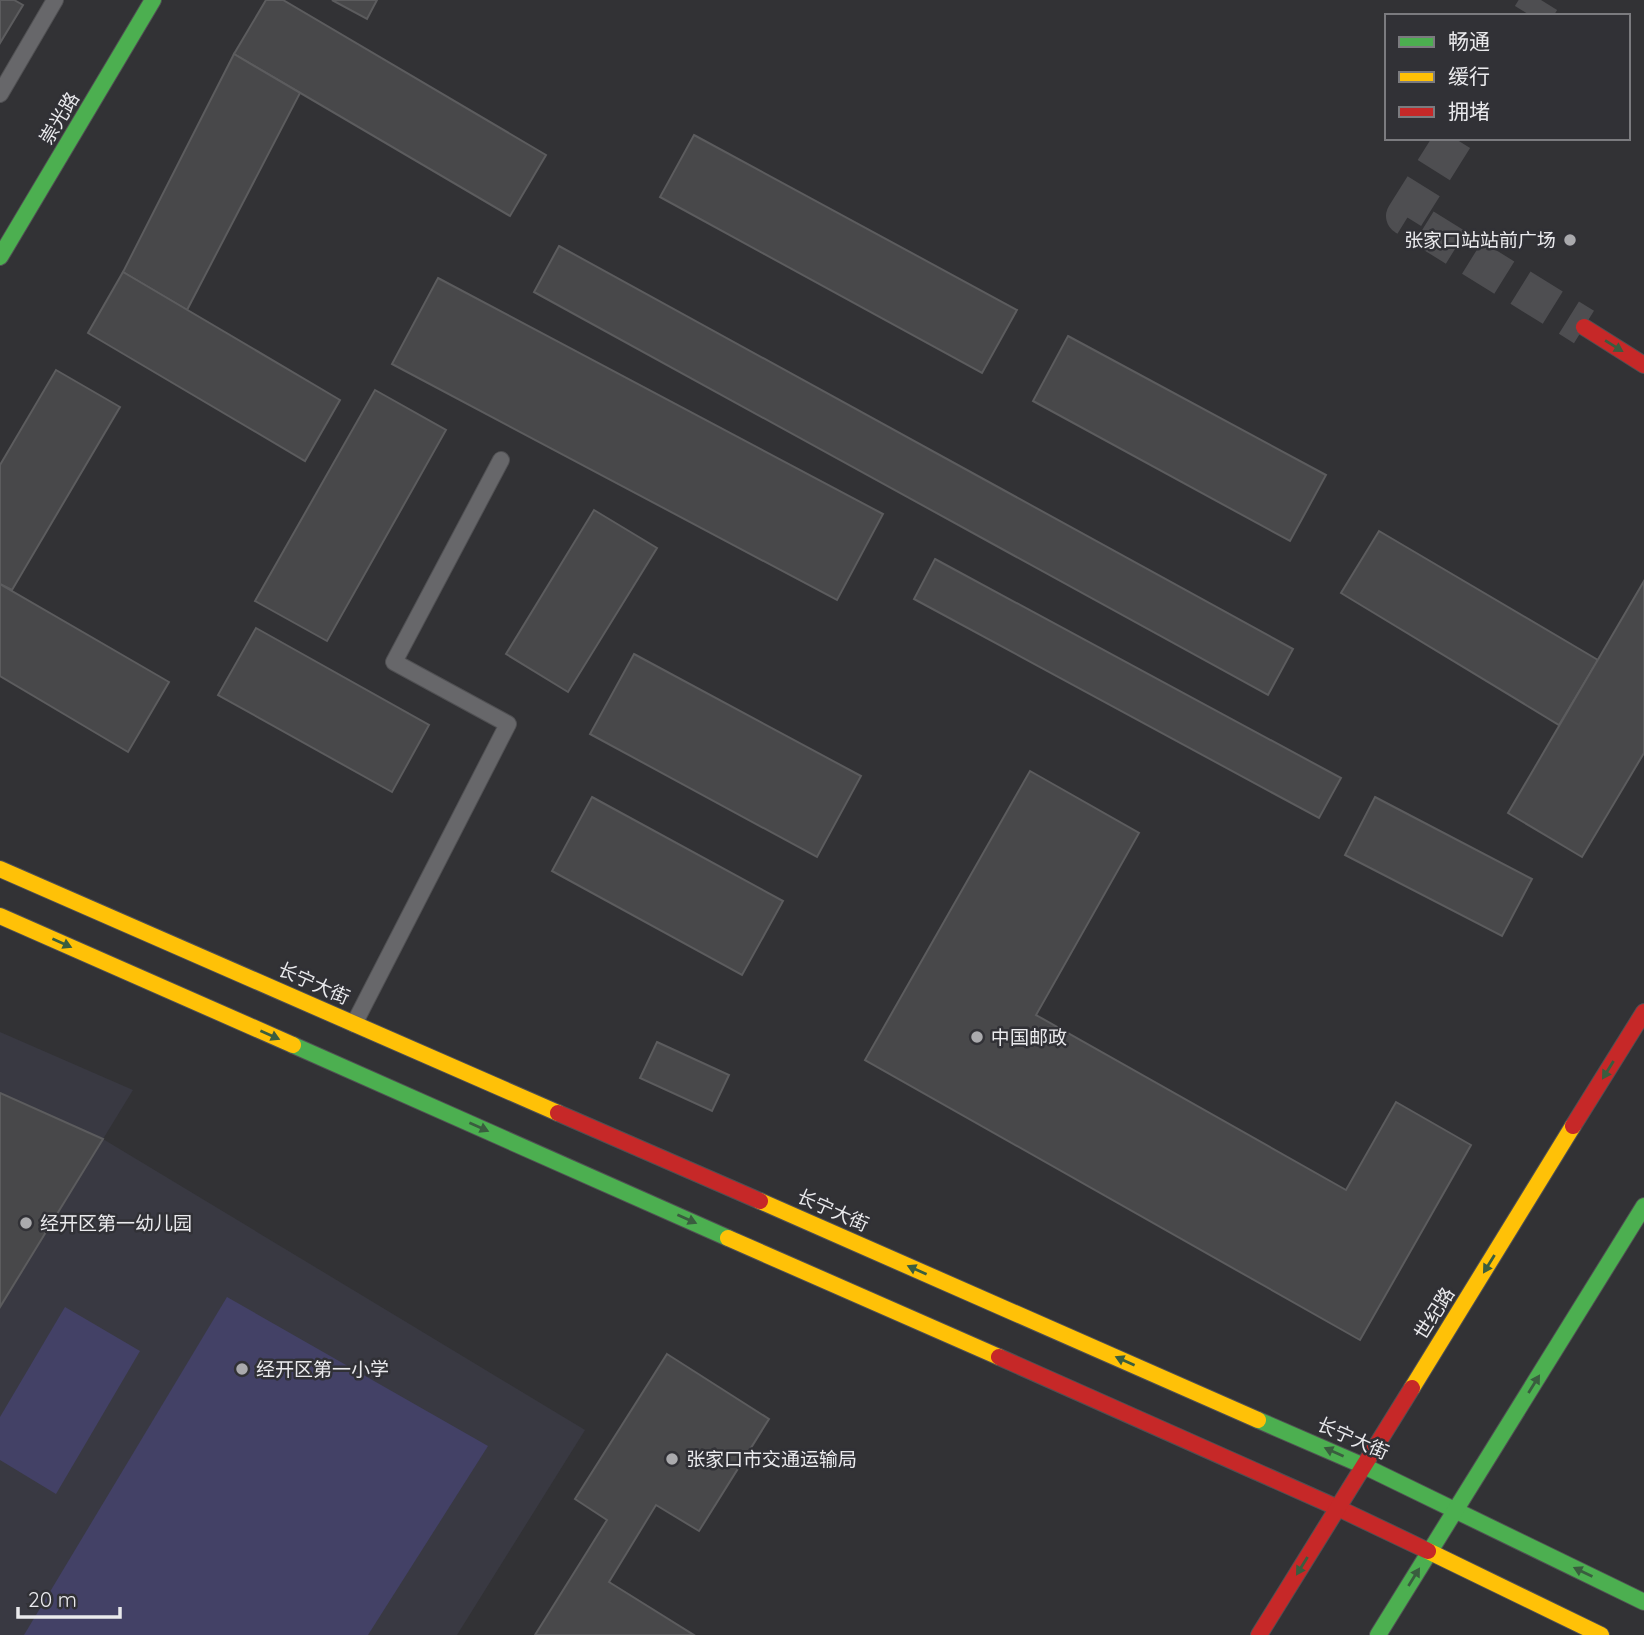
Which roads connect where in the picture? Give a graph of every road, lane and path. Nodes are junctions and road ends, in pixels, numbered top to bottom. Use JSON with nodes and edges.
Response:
{"nodes":[{"id":1,"x":153,"y":0,"type":"edge"},
{"id":2,"x":50,"y":2,"type":"edge"},
{"id":3,"x":0,"y":94,"type":"edge"},
{"id":4,"x":0,"y":257,"type":"edge"},
{"id":5,"x":1584,"y":327,"type":"tunnel mouth"},
{"id":6,"x":1644,"y":365,"type":"edge"},
{"id":7,"x":501,"y":460,"type":"dead end"},
{"id":8,"x":0,"y":869,"type":"edge"},
{"id":9,"x":0,"y":916,"type":"edge"},
{"id":10,"x":1644,"y":1012,"type":"edge"},
{"id":11,"x":354,"y":1024,"type":"junction"},
{"id":12,"x":1644,"y":1206,"type":"edge"},
{"id":13,"x":1364,"y":1466,"type":"junction"},
{"id":14,"x":1338,"y":1508,"type":"junction"},
{"id":15,"x":1455,"y":1510,"type":"junction"},
{"id":16,"x":1430,"y":1552,"type":"junction"},
{"id":17,"x":1644,"y":1602,"type":"edge"},
{"id":18,"x":1259,"y":1635,"type":"edge"},
{"id":19,"x":1378,"y":1635,"type":"edge"},
{"id":20,"x":1601,"y":1635,"type":"edge"}],
"edges":[{"from":1,"to":4,"type":"main road","name":"崇光路"},
{"from":2,"to":3,"type":"lane"},
{"from":5,"to":6,"type":"main road","one_way":true},
{"from":7,"to":11,"type":"lane"},
{"from":8,"to":11,"type":"main road","name":"长宁大街"},
{"from":9,"to":14,"type":"main road","one_way":true},
{"from":10,"to":13,"type":"main road","name":"世纪路","one_way":true},
{"from":13,"to":11,"type":"main road","name":"长宁大街","one_way":true},
{"from":15,"to":12,"type":"main road","one_way":true},
{"from":13,"to":14,"type":"main road","name":"世纪路"},
{"from":13,"to":15,"type":"main road","name":"长宁大街"},
{"from":14,"to":16,"type":"main road"},
{"from":14,"to":18,"type":"main road","name":"世纪路","one_way":true},
{"from":15,"to":16,"type":"main road"},
{"from":17,"to":15,"type":"main road","name":"长宁大街","one_way":true},
{"from":19,"to":16,"type":"main road","one_way":true},
{"from":16,"to":20,"type":"main road"}]}
